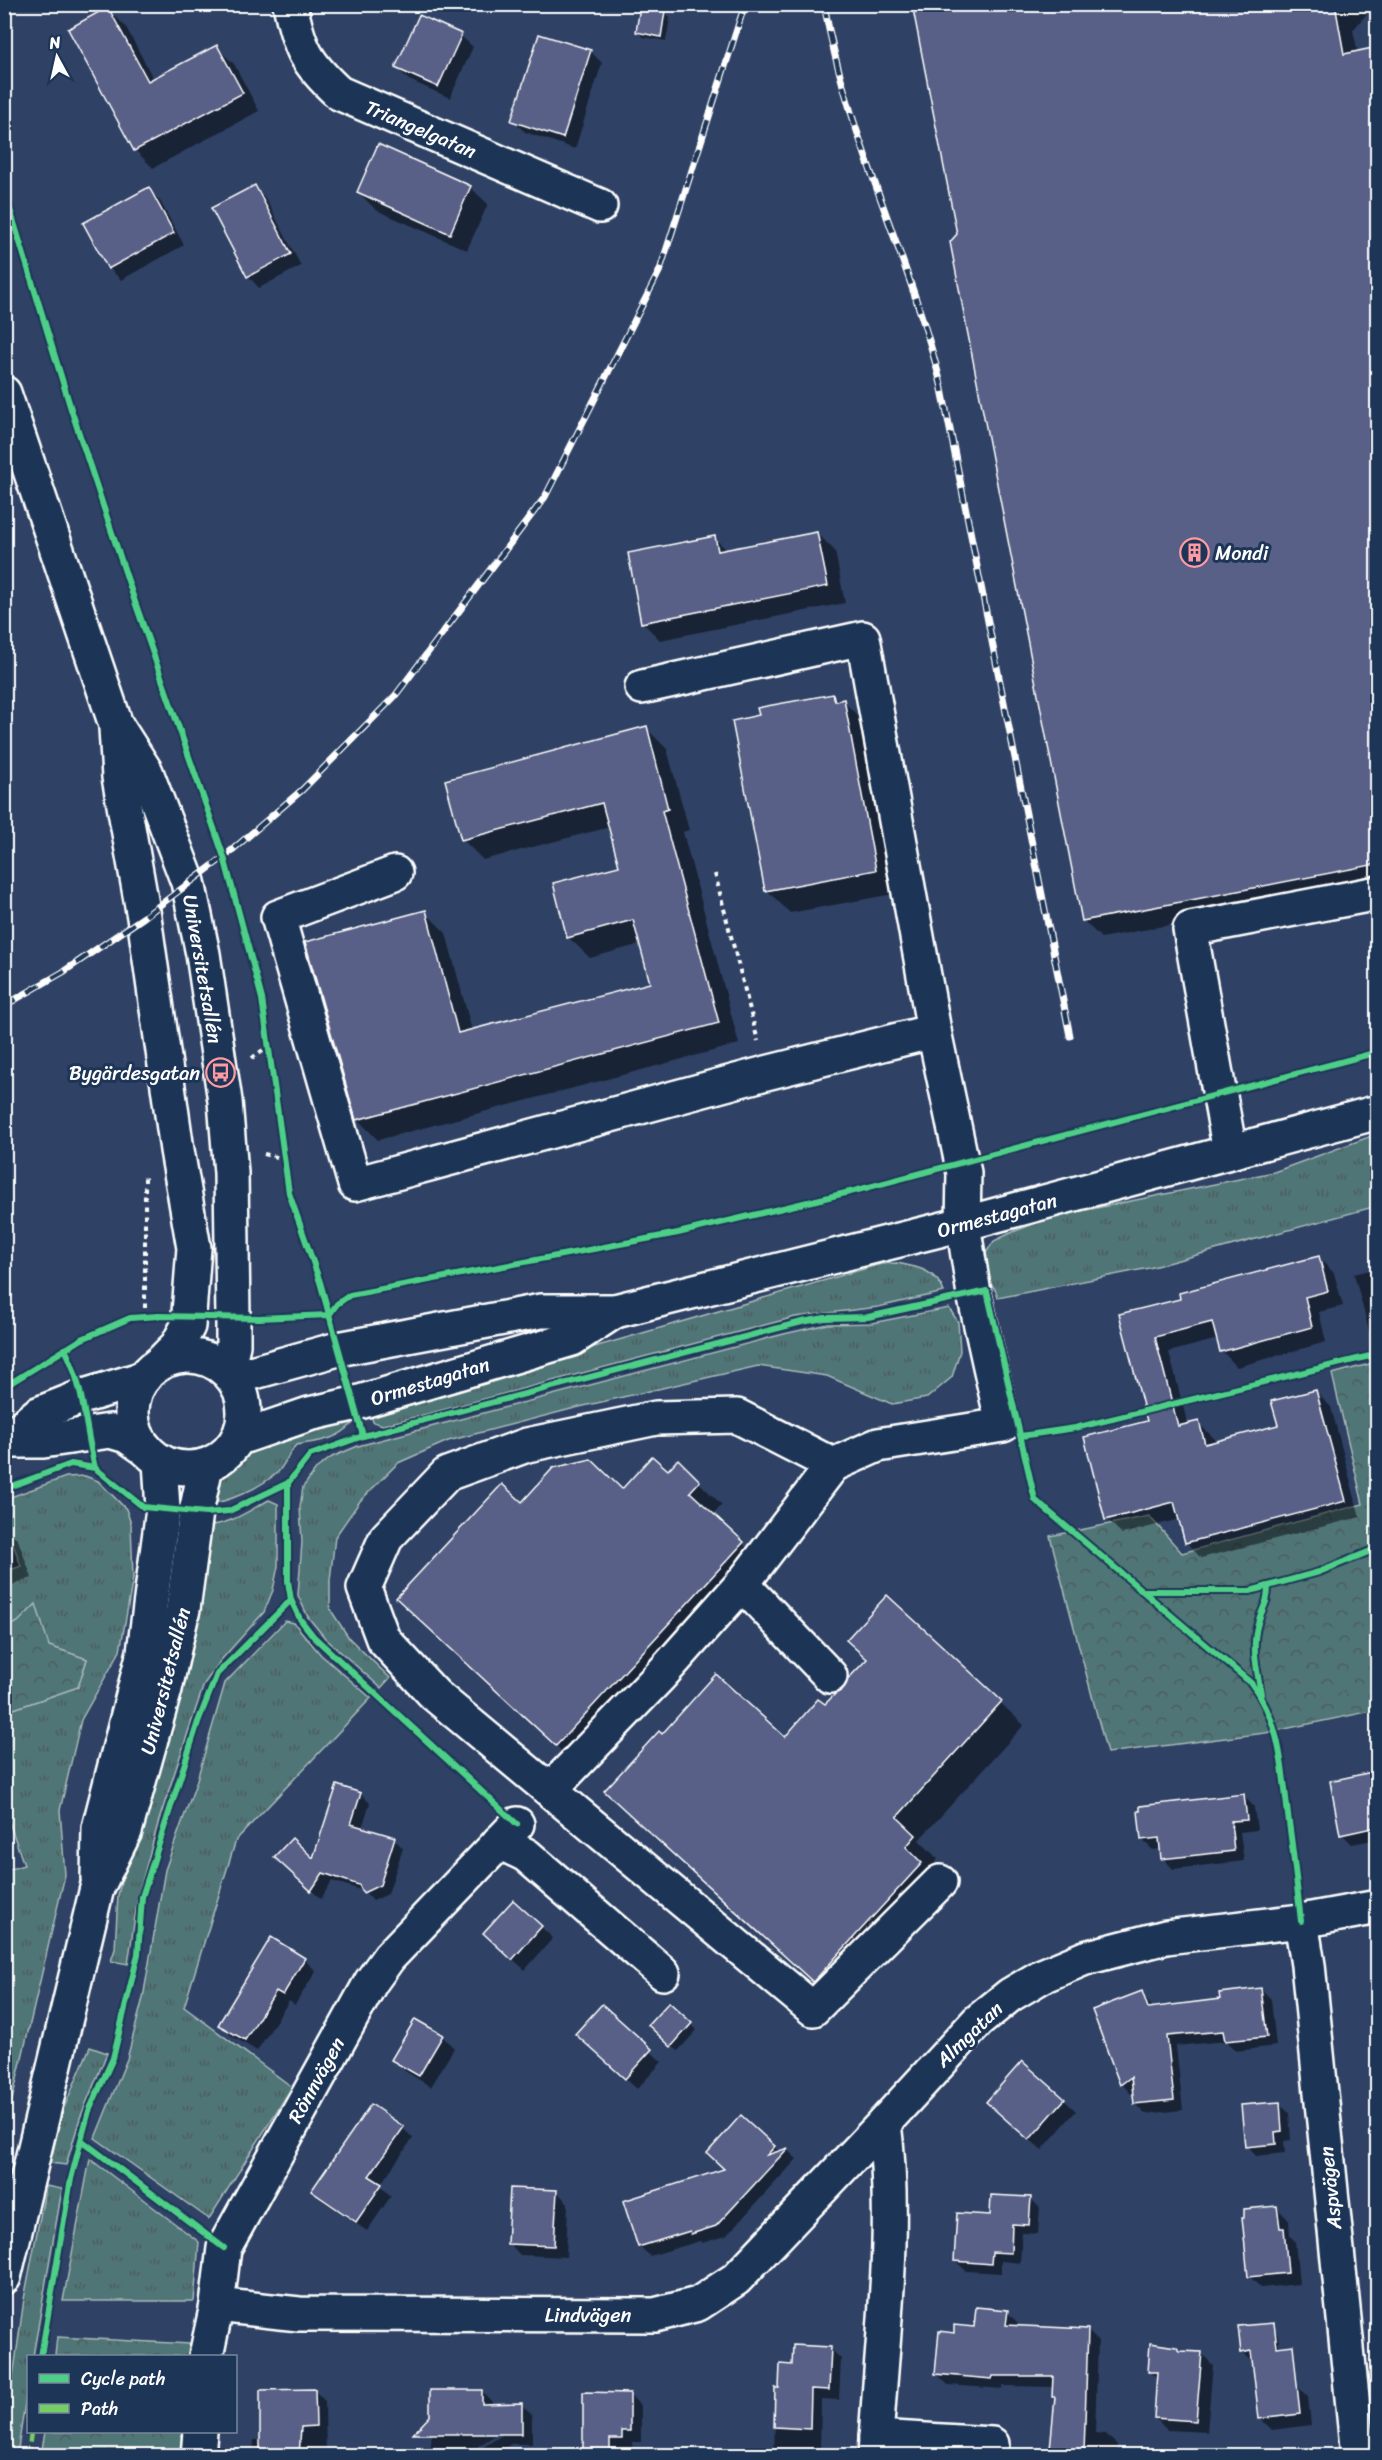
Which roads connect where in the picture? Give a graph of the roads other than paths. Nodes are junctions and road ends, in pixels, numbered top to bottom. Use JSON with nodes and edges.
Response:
{"nodes":[{"id":1,"x":290,"y":4,"type":"edge"},
{"id":2,"x":600,"y":206,"type":"dead end"},
{"id":3,"x":4,"y":393,"type":"edge"},
{"id":4,"x":642,"y":687,"type":"dead end"},
{"id":5,"x":116,"y":725,"type":"junction"},
{"id":6,"x":395,"y":873,"type":"dead end"},
{"id":7,"x":1377,"y":893,"type":"edge"},
{"id":8,"x":934,"y":1031,"type":"junction"},
{"id":9,"x":1377,"y":1112,"type":"edge"},
{"id":10,"x":1230,"y":1152,"type":"junction"},
{"id":11,"x":963,"y":1224,"type":"junction"},
{"id":12,"x":615,"y":1311,"type":"junction"},
{"id":13,"x":151,"y":1371,"type":"junction"},
{"id":14,"x":230,"y":1375,"type":"junction"},
{"id":15,"x":238,"y":1438,"type":"junction"},
{"id":16,"x":5,"y":1442,"type":"edge"},
{"id":17,"x":153,"y":1456,"type":"junction"},
{"id":18,"x":206,"y":1466,"type":"junction"},
{"id":19,"x":833,"y":1466,"type":"junction"},
{"id":20,"x":742,"y":1584,"type":"junction"},
{"id":21,"x":830,"y":1676,"type":"dead end"},
{"id":22,"x":550,"y":1790,"type":"junction"},
{"id":23,"x":940,"y":1882,"type":"dead end"},
{"id":24,"x":97,"y":1888,"type":"junction"},
{"id":25,"x":1377,"y":1907,"type":"edge"},
{"id":26,"x":1301,"y":1921,"type":"junction"},
{"id":27,"x":663,"y":1973,"type":"dead end"},
{"id":28,"x":884,"y":2123,"type":"junction"},
{"id":29,"x":14,"y":2200,"type":"edge"},
{"id":30,"x":4,"y":2277,"type":"edge"},
{"id":31,"x":217,"y":2304,"type":"junction"},
{"id":32,"x":206,"y":2355,"type":"edge"},
{"id":33,"x":200,"y":2433,"type":"edge"},
{"id":34,"x":992,"y":2444,"type":"dead end"},
{"id":35,"x":875,"y":2446,"type":"edge"},
{"id":36,"x":198,"y":2456,"type":"edge"},
{"id":37,"x":1358,"y":2456,"type":"edge"}],
"edges":[{"from":1,"to":2,"type":"street","name":"Triangelgatan"},
{"from":3,"to":5,"type":"street","name":"Universitetsallén"},
{"from":4,"to":8,"type":"street"},
{"from":5,"to":13,"type":"street","name":"Universitetsallén"},
{"from":5,"to":14,"type":"street","name":"Universitetsallén"},
{"from":6,"to":8,"type":"street"},
{"from":7,"to":10,"type":"street"},
{"from":8,"to":11,"type":"street"},
{"from":9,"to":10,"type":"street","name":"Ormestagatan"},
{"from":10,"to":11,"type":"street","name":"Ormestagatan"},
{"from":11,"to":12,"type":"street","name":"Ormestagatan"},
{"from":11,"to":19,"type":"street"},
{"from":12,"to":14,"type":"street","name":"Ormestagatan"},
{"from":12,"to":15,"type":"street","name":"Ormestagatan"},
{"from":13,"to":14,"type":"street"},
{"from":13,"to":16,"type":"street"},
{"from":13,"to":17,"type":"street"},
{"from":14,"to":15,"type":"street"},
{"from":15,"to":18,"type":"street"},
{"from":16,"to":17,"type":"street"},
{"from":17,"to":18,"type":"street"},
{"from":17,"to":24,"type":"street","name":"Universitetsallén"},
{"from":18,"to":24,"type":"street","name":"Universitetsallén"},
{"from":19,"to":20,"type":"street"},
{"from":19,"to":22,"type":"street"},
{"from":20,"to":21,"type":"street"},
{"from":20,"to":22,"type":"street"},
{"from":22,"to":23,"type":"street"},
{"from":24,"to":29,"type":"street","name":"Universitetsallén"},
{"from":25,"to":26,"type":"street","name":"Almgatan"},
{"from":26,"to":28,"type":"street","name":"Almgatan"},
{"from":26,"to":37,"type":"street","name":"Aspvägen"},
{"from":27,"to":31,"type":"street","name":"Rönnvägen"},
{"from":28,"to":31,"type":"street","name":"Lindvägen"},
{"from":28,"to":35,"type":"street"},
{"from":29,"to":30,"type":"street","name":"Universitetsallén"},
{"from":31,"to":32,"type":"street","name":"Rönnvägen"},
{"from":33,"to":36,"type":"street"},
{"from":34,"to":35,"type":"street"}]}
